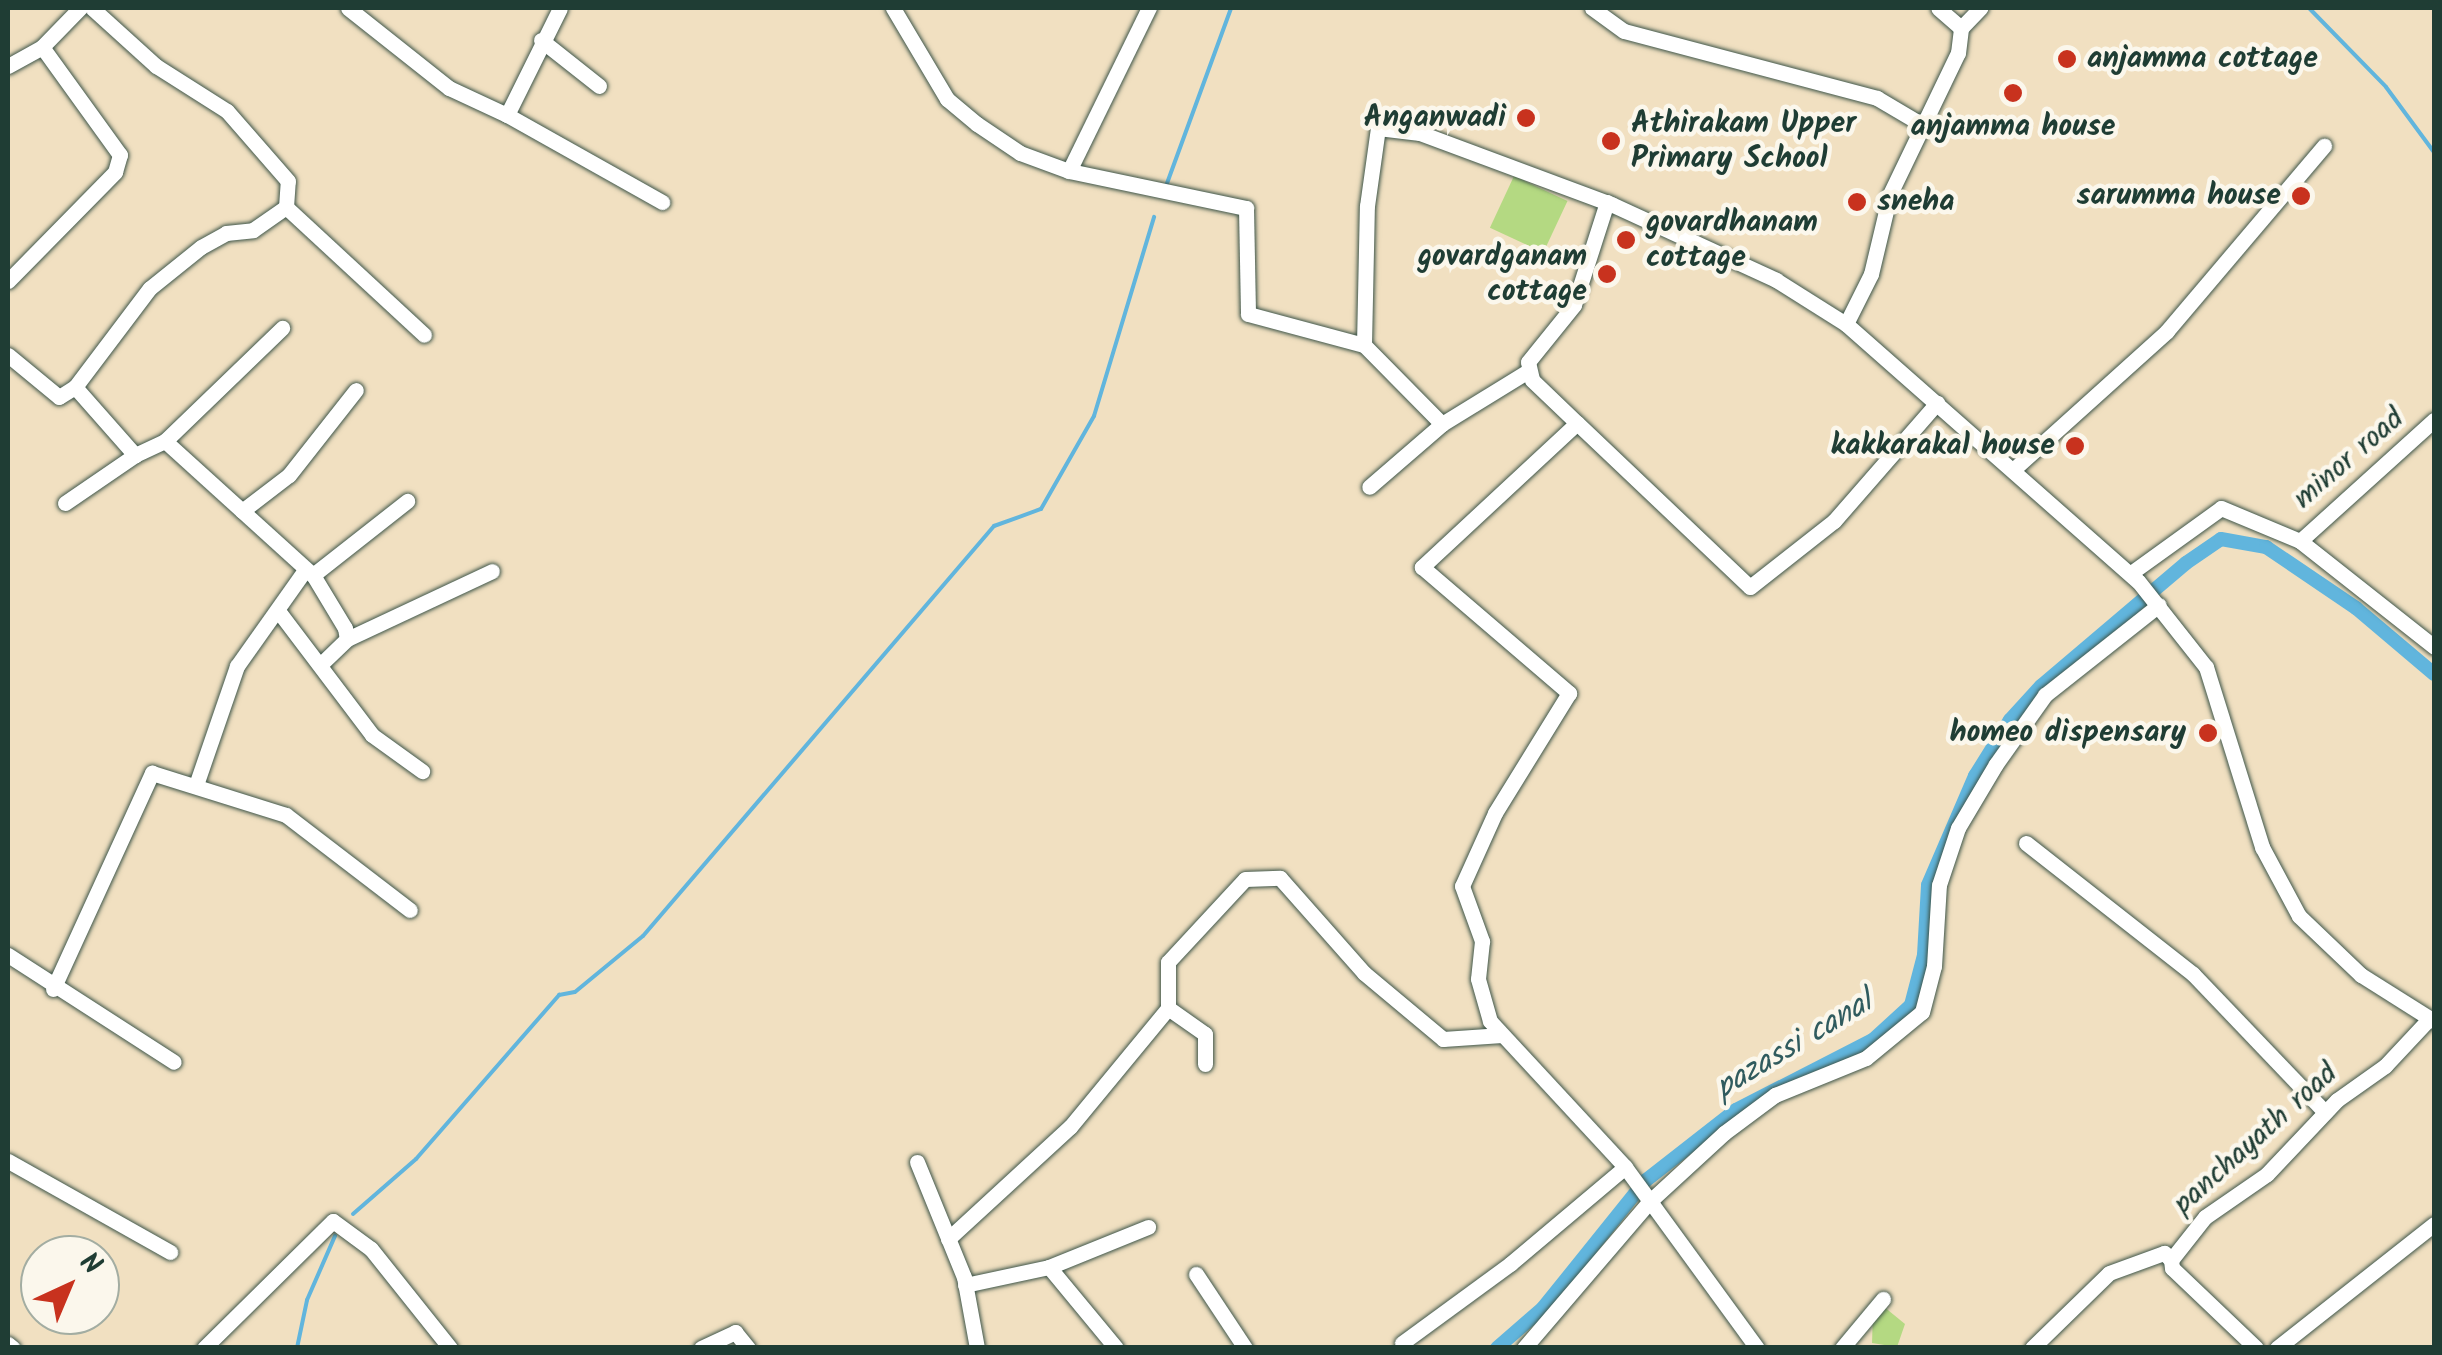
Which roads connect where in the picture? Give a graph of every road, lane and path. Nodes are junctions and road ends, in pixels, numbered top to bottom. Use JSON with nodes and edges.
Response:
{"nodes":[{"id":1,"x":80,"y":8,"type":"edge"},
{"id":2,"x":92,"y":8,"type":"edge"},
{"id":3,"x":351,"y":8,"type":"edge"},
{"id":4,"x":560,"y":8,"type":"edge"},
{"id":5,"x":893,"y":8,"type":"edge"},
{"id":6,"x":1149,"y":8,"type":"edge"},
{"id":7,"x":1592,"y":8,"type":"edge"},
{"id":8,"x":1938,"y":8,"type":"edge"},
{"id":9,"x":1980,"y":8,"type":"edge"},
{"id":10,"x":1961,"y":28,"type":"junction"},
{"id":11,"x":541,"y":40,"type":"junction"},
{"id":12,"x":42,"y":47,"type":"junction"},
{"id":13,"x":8,"y":66,"type":"edge"},
{"id":14,"x":599,"y":86,"type":"dead end"},
{"id":15,"x":507,"y":115,"type":"junction"},
{"id":16,"x":1926,"y":127,"type":"junction"},
{"id":17,"x":2324,"y":146,"type":"dead end"},
{"id":18,"x":1069,"y":172,"type":"junction"},
{"id":19,"x":662,"y":202,"type":"dead end"},
{"id":20,"x":1607,"y":202,"type":"junction"},
{"id":21,"x":286,"y":207,"type":"junction"},
{"id":22,"x":8,"y":280,"type":"edge"},
{"id":23,"x":1846,"y":324,"type":"junction"},
{"id":24,"x":282,"y":328,"type":"dead end"},
{"id":25,"x":424,"y":335,"type":"dead end"},
{"id":26,"x":1364,"y":345,"type":"junction"},
{"id":27,"x":8,"y":355,"type":"edge"},
{"id":28,"x":1528,"y":371,"type":"junction"},
{"id":29,"x":76,"y":387,"type":"junction"},
{"id":30,"x":356,"y":390,"type":"dead end"},
{"id":31,"x":1937,"y":402,"type":"junction"},
{"id":32,"x":2434,"y":420,"type":"edge"},
{"id":33,"x":1577,"y":423,"type":"junction"},
{"id":34,"x":1442,"y":424,"type":"junction"},
{"id":35,"x":165,"y":441,"type":"junction"},
{"id":36,"x":135,"y":455,"type":"junction"},
{"id":37,"x":2014,"y":468,"type":"junction"},
{"id":38,"x":1369,"y":487,"type":"dead end"},
{"id":39,"x":407,"y":501,"type":"dead end"},
{"id":40,"x":65,"y":503,"type":"dead end"},
{"id":41,"x":242,"y":511,"type":"junction"},
{"id":42,"x":2300,"y":540,"type":"junction"},
{"id":43,"x":309,"y":572,"type":"junction"},
{"id":44,"x":492,"y":572,"type":"dead end"},
{"id":45,"x":2132,"y":574,"type":"junction"},
{"id":46,"x":2151,"y":596,"type":"junction"},
{"id":47,"x":279,"y":612,"type":"junction"},
{"id":48,"x":346,"y":639,"type":"junction"},
{"id":49,"x":2434,"y":647,"type":"edge"},
{"id":50,"x":322,"y":662,"type":"junction"},
{"id":51,"x":422,"y":771,"type":"dead end"},
{"id":52,"x":196,"y":785,"type":"junction"},
{"id":53,"x":2026,"y":843,"type":"dead end"},
{"id":54,"x":410,"y":910,"type":"dead end"},
{"id":55,"x":8,"y":955,"type":"edge"},
{"id":56,"x":52,"y":989,"type":"junction"},
{"id":57,"x":1168,"y":1008,"type":"junction"},
{"id":58,"x":2431,"y":1020,"type":"edge"},
{"id":59,"x":1502,"y":1035,"type":"junction"},
{"id":60,"x":174,"y":1062,"type":"dead end"},
{"id":61,"x":1205,"y":1064,"type":"dead end"},
{"id":62,"x":2326,"y":1112,"type":"junction"},
{"id":63,"x":8,"y":1161,"type":"edge"},
{"id":64,"x":917,"y":1162,"type":"dead end"},
{"id":65,"x":1629,"y":1172,"type":"junction"},
{"id":66,"x":1649,"y":1201,"type":"junction"},
{"id":67,"x":2434,"y":1224,"type":"edge"},
{"id":68,"x":1148,"y":1227,"type":"dead end"},
{"id":69,"x":948,"y":1239,"type":"junction"},
{"id":70,"x":170,"y":1252,"type":"dead end"},
{"id":71,"x":2171,"y":1260,"type":"junction"},
{"id":72,"x":1049,"y":1267,"type":"junction"},
{"id":73,"x":1196,"y":1274,"type":"dead end"},
{"id":74,"x":965,"y":1285,"type":"junction"},
{"id":75,"x":1883,"y":1299,"type":"dead end"},
{"id":76,"x":1403,"y":1346,"type":"edge"},
{"id":77,"x":204,"y":1348,"type":"edge"},
{"id":78,"x":450,"y":1348,"type":"edge"},
{"id":79,"x":702,"y":1348,"type":"edge"},
{"id":80,"x":748,"y":1348,"type":"edge"},
{"id":81,"x":977,"y":1348,"type":"edge"},
{"id":82,"x":1116,"y":1348,"type":"edge"},
{"id":83,"x":1245,"y":1348,"type":"edge"},
{"id":84,"x":1524,"y":1348,"type":"edge"},
{"id":85,"x":1757,"y":1348,"type":"edge"},
{"id":86,"x":1842,"y":1348,"type":"edge"},
{"id":87,"x":2032,"y":1348,"type":"edge"},
{"id":88,"x":2256,"y":1348,"type":"edge"},
{"id":89,"x":2277,"y":1348,"type":"edge"}],
"edges":[{"from":1,"to":12,"type":"street"},
{"from":2,"to":21,"type":"street"},
{"from":3,"to":15,"type":"street"},
{"from":4,"to":11,"type":"street"},
{"from":5,"to":18,"type":"street"},
{"from":6,"to":18,"type":"street"},
{"from":7,"to":16,"type":"street"},
{"from":8,"to":10,"type":"street"},
{"from":9,"to":10,"type":"street"},
{"from":10,"to":16,"type":"street"},
{"from":11,"to":14,"type":"street"},
{"from":11,"to":15,"type":"street"},
{"from":12,"to":13,"type":"street"},
{"from":12,"to":22,"type":"street"},
{"from":15,"to":19,"type":"street"},
{"from":16,"to":23,"type":"street"},
{"from":17,"to":37,"type":"street"},
{"from":18,"to":26,"type":"street"},
{"from":20,"to":23,"type":"street"},
{"from":20,"to":26,"type":"street"},
{"from":20,"to":28,"type":"street"},
{"from":21,"to":25,"type":"street"},
{"from":21,"to":29,"type":"street"},
{"from":23,"to":31,"type":"street"},
{"from":24,"to":35,"type":"street"},
{"from":26,"to":34,"type":"street"},
{"from":27,"to":29,"type":"street"},
{"from":28,"to":33,"type":"street"},
{"from":28,"to":34,"type":"street"},
{"from":29,"to":36,"type":"street"},
{"from":30,"to":41,"type":"street"},
{"from":31,"to":33,"type":"street"},
{"from":31,"to":37,"type":"street"},
{"from":32,"to":42,"type":"street","name":"minor road"},
{"from":33,"to":59,"type":"street"},
{"from":34,"to":38,"type":"street"},
{"from":35,"to":36,"type":"street"},
{"from":35,"to":41,"type":"street"},
{"from":36,"to":40,"type":"street"},
{"from":37,"to":45,"type":"street"},
{"from":39,"to":43,"type":"street"},
{"from":41,"to":43,"type":"street"},
{"from":42,"to":45,"type":"street"},
{"from":42,"to":49,"type":"street"},
{"from":43,"to":47,"type":"street"},
{"from":43,"to":48,"type":"street"},
{"from":44,"to":48,"type":"street"},
{"from":45,"to":46,"type":"street"},
{"from":46,"to":58,"type":"street"},
{"from":46,"to":66,"type":"street"},
{"from":47,"to":50,"type":"street"},
{"from":47,"to":52,"type":"street"},
{"from":48,"to":50,"type":"street"},
{"from":50,"to":51,"type":"street"},
{"from":52,"to":54,"type":"street"},
{"from":52,"to":56,"type":"street"},
{"from":53,"to":62,"type":"street"},
{"from":55,"to":56,"type":"street"},
{"from":56,"to":60,"type":"street"},
{"from":57,"to":59,"type":"street"},
{"from":57,"to":61,"type":"street"},
{"from":57,"to":69,"type":"street"},
{"from":58,"to":62,"type":"street","name":"panchayath road"},
{"from":59,"to":65,"type":"street"},
{"from":62,"to":71,"type":"street","name":"panchayath road"},
{"from":63,"to":70,"type":"street"},
{"from":64,"to":69,"type":"street"},
{"from":65,"to":66,"type":"street"},
{"from":65,"to":76,"type":"street"},
{"from":66,"to":84,"type":"street"},
{"from":66,"to":85,"type":"street"},
{"from":67,"to":89,"type":"street"},
{"from":68,"to":72,"type":"street"},
{"from":69,"to":74,"type":"street"},
{"from":71,"to":87,"type":"street"},
{"from":71,"to":88,"type":"street","name":"panchayath road"},
{"from":72,"to":74,"type":"street"},
{"from":72,"to":82,"type":"street"},
{"from":73,"to":83,"type":"street"},
{"from":74,"to":81,"type":"street"},
{"from":75,"to":86,"type":"street"},
{"from":77,"to":78,"type":"street"},
{"from":79,"to":80,"type":"street"}]}
